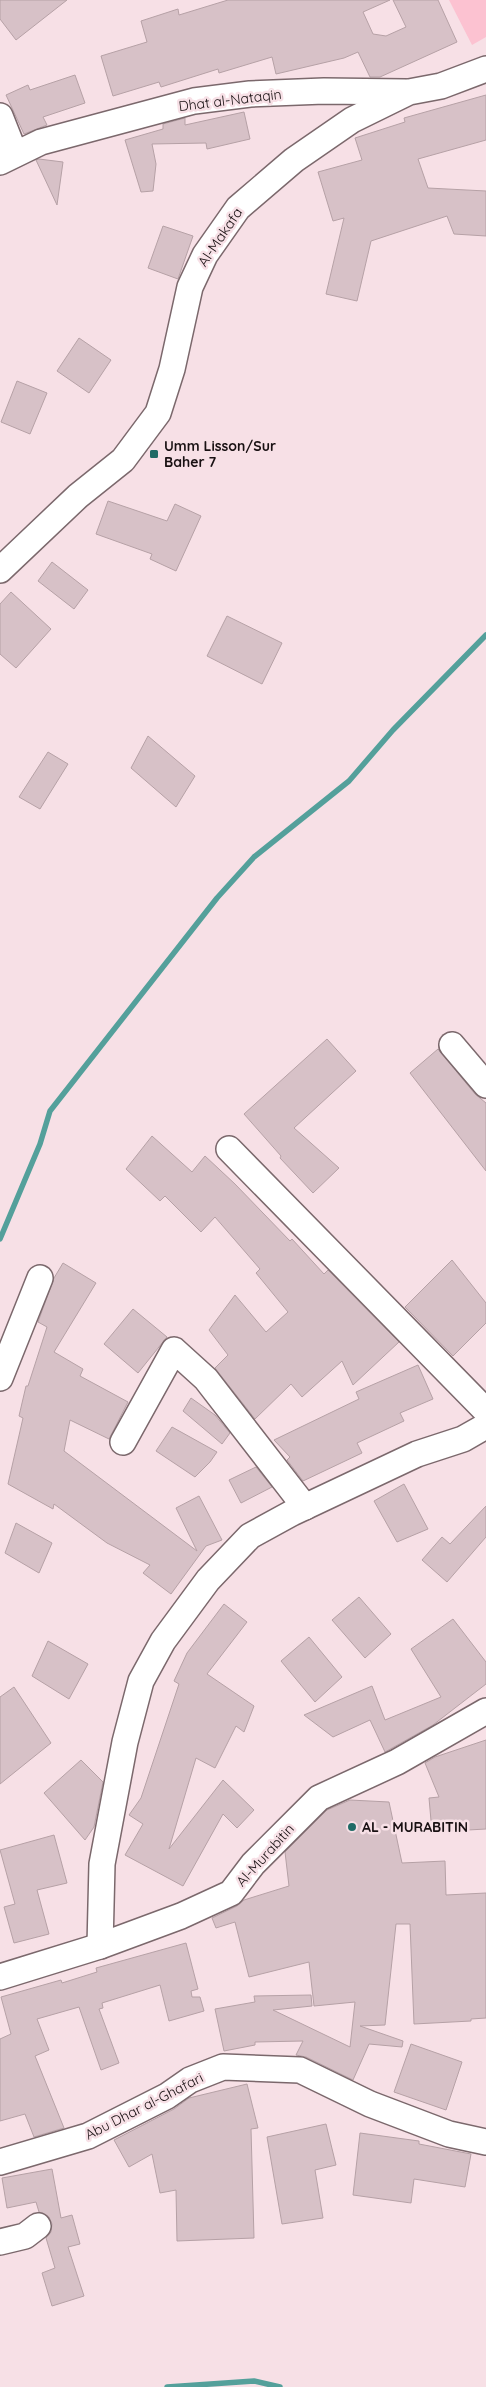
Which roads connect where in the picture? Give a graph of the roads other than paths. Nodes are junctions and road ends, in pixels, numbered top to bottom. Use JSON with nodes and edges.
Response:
{"nodes":[{"id":1,"x":486,"y":69,"type":"edge"},
{"id":2,"x":409,"y":92,"type":"junction"},
{"id":3,"x":0,"y":116,"type":"edge"},
{"id":4,"x":7,"y":158,"type":"edge"},
{"id":5,"x":0,"y":570,"type":"edge"},
{"id":6,"x":452,"y":1045,"type":"dead end"},
{"id":7,"x":486,"y":1086,"type":"edge"},
{"id":8,"x":229,"y":1149,"type":"dead end"},
{"id":9,"x":40,"y":1278,"type":"dead end"},
{"id":10,"x":0,"y":1378,"type":"edge"},
{"id":11,"x":486,"y":1411,"type":"edge"},
{"id":12,"x":486,"y":1426,"type":"edge"},
{"id":13,"x":123,"y":1442,"type":"dead end"},
{"id":14,"x":305,"y":1507,"type":"junction"},
{"id":15,"x":486,"y":1712,"type":"edge"},
{"id":16,"x":100,"y":1946,"type":"junction"},
{"id":17,"x":0,"y":1977,"type":"edge"},
{"id":18,"x":486,"y":2142,"type":"edge"},
{"id":19,"x":0,"y":2162,"type":"edge"},
{"id":20,"x":38,"y":2226,"type":"dead end"},
{"id":21,"x":0,"y":2242,"type":"edge"}],
"edges":[{"from":1,"to":2,"type":"street","name":"Al-Makafa"},
{"from":2,"to":4,"type":"street","name":"Dhat al-Nataqin"},
{"from":2,"to":5,"type":"street","name":"Al-Makafa"},
{"from":3,"to":4,"type":"street"},
{"from":6,"to":7,"type":"street"},
{"from":8,"to":11,"type":"street"},
{"from":9,"to":10,"type":"street"},
{"from":12,"to":14,"type":"street"},
{"from":13,"to":14,"type":"street"},
{"from":14,"to":16,"type":"street"},
{"from":15,"to":16,"type":"street","name":"Al-Murabitin"},
{"from":16,"to":17,"type":"street","name":"Al-Murabitin"},
{"from":18,"to":19,"type":"street","name":"Abu Dhar al-Ghafari"},
{"from":20,"to":21,"type":"street"}]}
